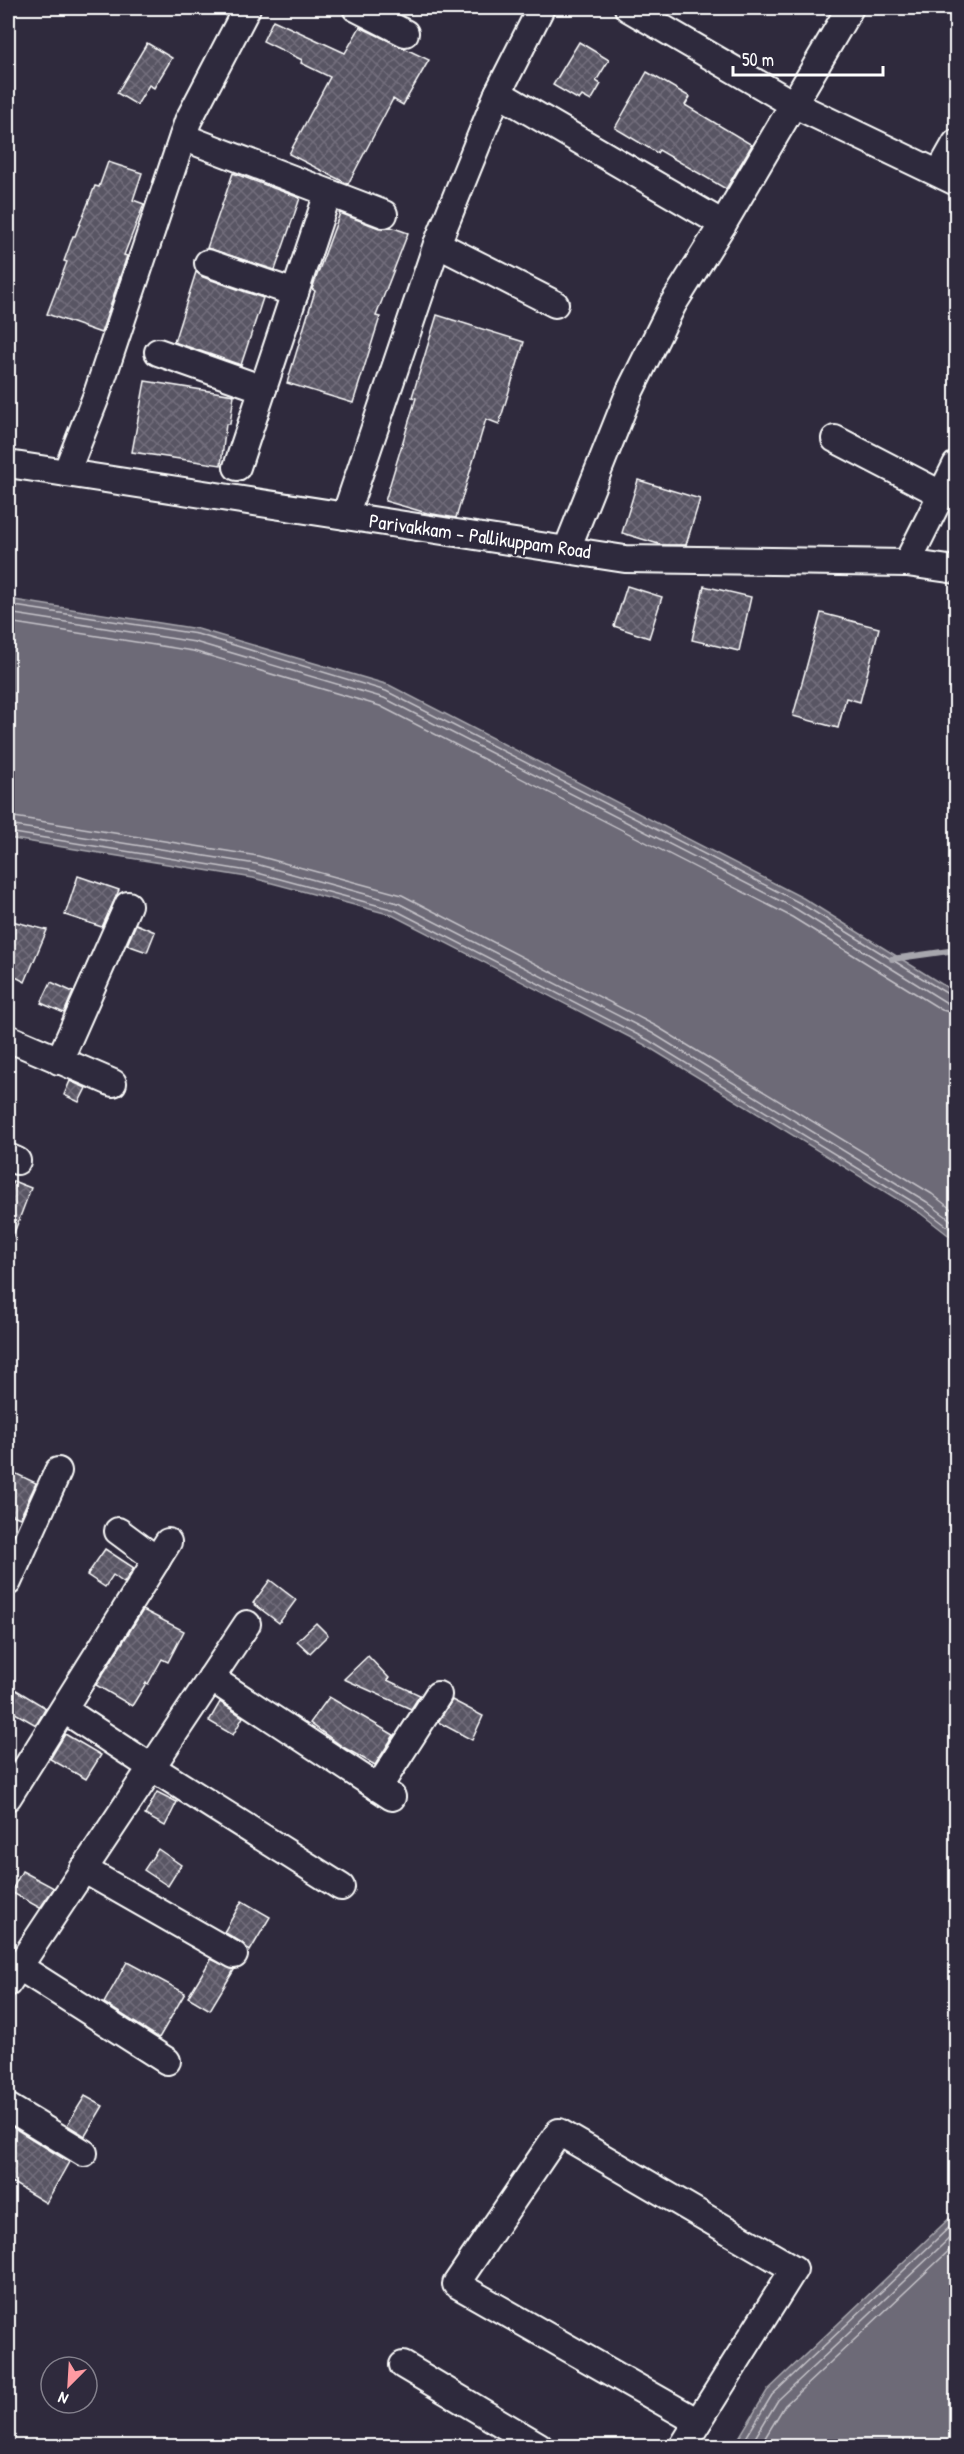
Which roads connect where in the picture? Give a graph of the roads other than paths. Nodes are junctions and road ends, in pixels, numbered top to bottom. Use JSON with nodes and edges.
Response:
{"nodes":[{"id":1,"x":247,"y":8,"type":"edge"},
{"id":2,"x":356,"y":8,"type":"edge"},
{"id":3,"x":541,"y":8,"type":"edge"},
{"id":4,"x":627,"y":8,"type":"edge"},
{"id":5,"x":850,"y":8,"type":"edge"},
{"id":6,"x":405,"y":33,"type":"dead end"},
{"id":7,"x":498,"y":93,"type":"junction"},
{"id":8,"x":793,"y":104,"type":"junction"},
{"id":9,"x":183,"y":137,"type":"junction"},
{"id":10,"x":957,"y":143,"type":"edge"},
{"id":11,"x":948,"y":178,"type":"edge"},
{"id":12,"x":328,"y":193,"type":"junction"},
{"id":13,"x":384,"y":214,"type":"dead end"},
{"id":14,"x":723,"y":224,"type":"junction"},
{"id":15,"x":437,"y":244,"type":"junction"},
{"id":16,"x":207,"y":262,"type":"dead end"},
{"id":17,"x":295,"y":293,"type":"junction"},
{"id":18,"x":555,"y":304,"type":"dead end"},
{"id":19,"x":158,"y":352,"type":"dead end"},
{"id":20,"x":263,"y":389,"type":"junction"},
{"id":21,"x":835,"y":439,"type":"dead end"},
{"id":22,"x":8,"y":464,"type":"edge"},
{"id":23,"x":957,"y":465,"type":"edge"},
{"id":24,"x":237,"y":467,"type":"dead end"},
{"id":25,"x":66,"y":473,"type":"junction"},
{"id":26,"x":941,"y":494,"type":"junction"},
{"id":27,"x":345,"y":516,"type":"junction"},
{"id":28,"x":567,"y":549,"type":"junction"},
{"id":29,"x":907,"y":562,"type":"junction"},
{"id":30,"x":957,"y":570,"type":"edge"},
{"id":31,"x":128,"y":905,"type":"dead end"},
{"id":32,"x":8,"y":1038,"type":"edge"},
{"id":33,"x":59,"y":1061,"type":"junction"},
{"id":34,"x":113,"y":1083,"type":"dead end"},
{"id":35,"x":58,"y":1471,"type":"dead end"},
{"id":36,"x":118,"y":1531,"type":"dead end"},
{"id":37,"x":8,"y":1582,"type":"edge"},
{"id":38,"x":247,"y":1624,"type":"dead end"},
{"id":39,"x":210,"y":1678,"type":"junction"},
{"id":40,"x":438,"y":1695,"type":"dead end"},
{"id":41,"x":72,"y":1715,"type":"dead end"},
{"id":42,"x":151,"y":1767,"type":"junction"},
{"id":43,"x":11,"y":1781,"type":"edge"},
{"id":44,"x":83,"y":1869,"type":"junction"},
{"id":45,"x":341,"y":1887,"type":"dead end"},
{"id":46,"x":234,"y":1955,"type":"dead end"},
{"id":47,"x":13,"y":1974,"type":"edge"},
{"id":48,"x":167,"y":2061,"type":"dead end"},
{"id":49,"x":8,"y":2107,"type":"edge"},
{"id":50,"x":84,"y":2153,"type":"dead end"},
{"id":51,"x":403,"y":2365,"type":"dead end"},
{"id":52,"x":698,"y":2422,"type":"junction"},
{"id":53,"x":539,"y":2446,"type":"edge"},
{"id":54,"x":683,"y":2446,"type":"edge"}],
"edges":[{"from":1,"to":9,"type":"street"},
{"from":2,"to":6,"type":"street"},
{"from":3,"to":7,"type":"street"},
{"from":4,"to":8,"type":"street"},
{"from":5,"to":8,"type":"street"},
{"from":7,"to":14,"type":"street"},
{"from":7,"to":15,"type":"street"},
{"from":8,"to":11,"type":"street"},
{"from":8,"to":14,"type":"street"},
{"from":9,"to":12,"type":"street"},
{"from":9,"to":25,"type":"street"},
{"from":10,"to":11,"type":"street"},
{"from":12,"to":13,"type":"street"},
{"from":12,"to":17,"type":"street"},
{"from":14,"to":28,"type":"street"},
{"from":15,"to":18,"type":"street"},
{"from":15,"to":27,"type":"street"},
{"from":16,"to":17,"type":"street"},
{"from":17,"to":20,"type":"street"},
{"from":19,"to":20,"type":"street"},
{"from":20,"to":24,"type":"street"},
{"from":21,"to":26,"type":"street"},
{"from":22,"to":25,"type":"street","name":"Parivakkam - Pallikuppam Road"},
{"from":23,"to":26,"type":"street"},
{"from":25,"to":27,"type":"street","name":"Parivakkam - Pallikuppam Road"},
{"from":26,"to":29,"type":"street"},
{"from":27,"to":28,"type":"street","name":"Parivakkam - Pallikuppam Road"},
{"from":28,"to":29,"type":"street","name":"Parivakkam - Pallikuppam Road"},
{"from":29,"to":30,"type":"street","name":"Parivakkam - Pallikuppam Road"},
{"from":31,"to":33,"type":"street"},
{"from":32,"to":33,"type":"street"},
{"from":33,"to":34,"type":"street"},
{"from":35,"to":37,"type":"street"},
{"from":36,"to":43,"type":"street"},
{"from":38,"to":39,"type":"street"},
{"from":39,"to":40,"type":"street"},
{"from":39,"to":42,"type":"street"},
{"from":41,"to":42,"type":"street"},
{"from":42,"to":44,"type":"street"},
{"from":42,"to":45,"type":"street"},
{"from":44,"to":46,"type":"street"},
{"from":44,"to":47,"type":"street"},
{"from":47,"to":48,"type":"street"},
{"from":49,"to":50,"type":"street"},
{"from":51,"to":53,"type":"street"},
{"from":52,"to":52,"type":"street"},
{"from":52,"to":54,"type":"street"}]}
